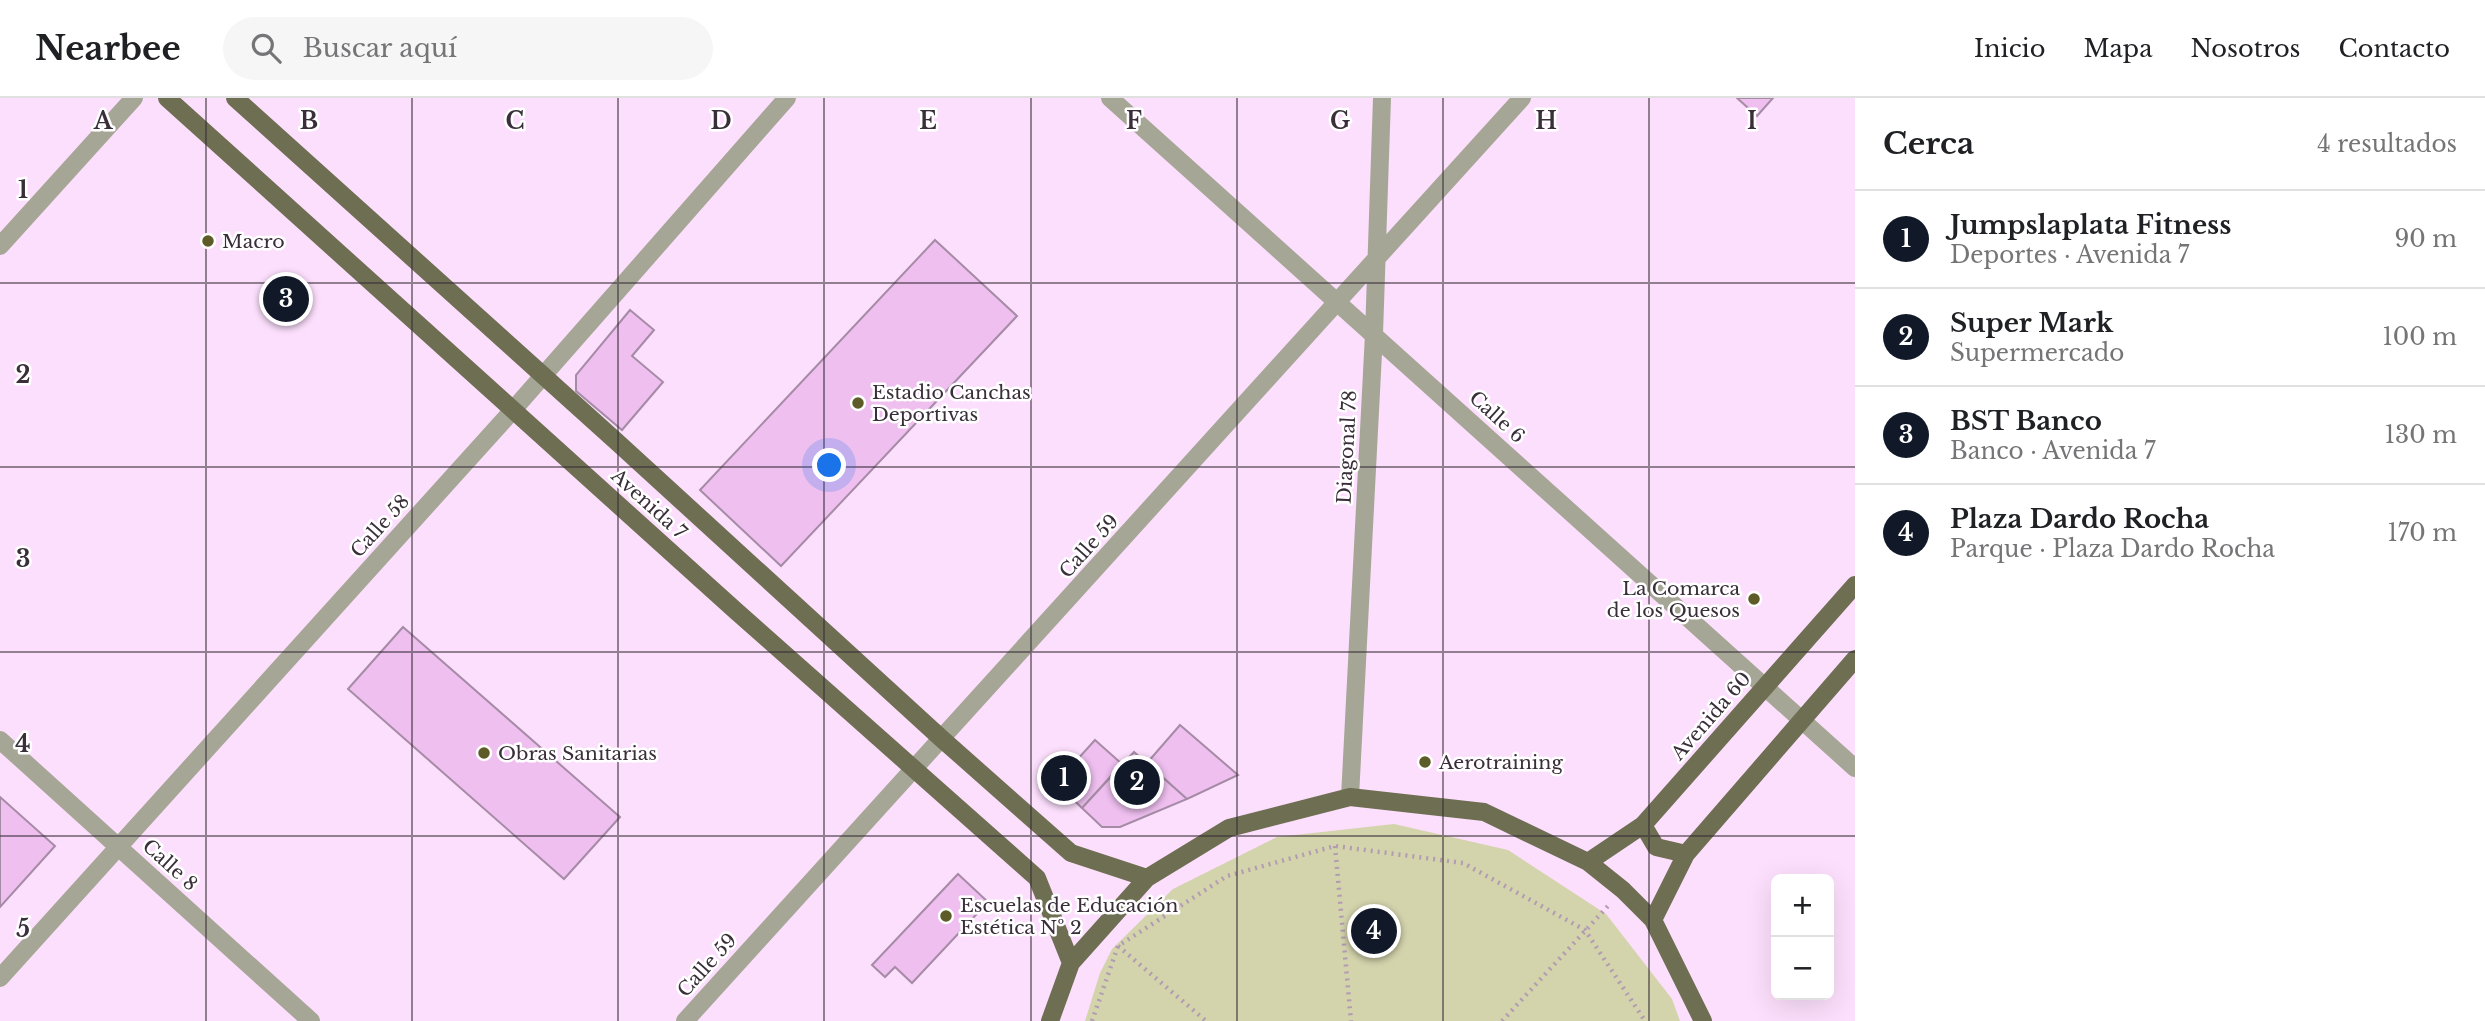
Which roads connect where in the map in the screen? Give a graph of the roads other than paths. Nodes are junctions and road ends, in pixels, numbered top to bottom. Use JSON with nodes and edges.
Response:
{"nodes":[{"id":1,"x":134,"y":98,"type":"edge"},
{"id":2,"x":167,"y":98,"type":"edge"},
{"id":3,"x":235,"y":98,"type":"edge"},
{"id":4,"x":787,"y":98,"type":"edge"},
{"id":5,"x":1110,"y":98,"type":"edge"},
{"id":6,"x":1382,"y":98,"type":"edge"},
{"id":7,"x":1522,"y":98,"type":"edge"},
{"id":8,"x":0,"y":246,"type":"edge"},
{"id":9,"x":1377,"y":259,"type":"junction"},
{"id":10,"x":1337,"y":302,"type":"junction"},
{"id":11,"x":1374,"y":334,"type":"junction"},
{"id":12,"x":543,"y":376,"type":"junction"},
{"id":13,"x":513,"y":410,"type":"junction"},
{"id":14,"x":1855,"y":585,"type":"edge"},
{"id":15,"x":1855,"y":659,"type":"edge"},
{"id":16,"x":1764,"y":687,"type":"junction"},
{"id":17,"x":1802,"y":719,"type":"junction"},
{"id":18,"x":942,"y":739,"type":"junction"},
{"id":19,"x":0,"y":740,"type":"edge"},
{"id":20,"x":1855,"y":768,"type":"edge"},
{"id":21,"x":914,"y":770,"type":"junction"},
{"id":22,"x":1350,"y":797,"type":"junction"},
{"id":23,"x":1643,"y":825,"type":"junction"},
{"id":24,"x":119,"y":848,"type":"junction"},
{"id":25,"x":1686,"y":855,"type":"junction"},
{"id":26,"x":1588,"y":862,"type":"junction"},
{"id":27,"x":1147,"y":878,"type":"junction"},
{"id":28,"x":1653,"y":920,"type":"junction"},
{"id":29,"x":1071,"y":963,"type":"junction"},
{"id":30,"x":0,"y":978,"type":"edge"},
{"id":31,"x":311,"y":1021,"type":"edge"},
{"id":32,"x":685,"y":1021,"type":"edge"},
{"id":33,"x":1050,"y":1021,"type":"edge"},
{"id":34,"x":1703,"y":1021,"type":"edge"}],
"edges":[{"from":1,"to":8,"type":"street"},
{"from":2,"to":13,"type":"main road","name":"Avenida 7"},
{"from":3,"to":12,"type":"main road","name":"Avenida 7"},
{"from":4,"to":12,"type":"street","name":"Calle 58"},
{"from":5,"to":10,"type":"street","name":"Calle 6"},
{"from":6,"to":9,"type":"street","name":"Diagonal 78"},
{"from":7,"to":9,"type":"street","name":"Calle 59"},
{"from":9,"to":10,"type":"street","name":"Calle 59"},
{"from":9,"to":11,"type":"street","name":"Diagonal 78"},
{"from":10,"to":11,"type":"street","name":"Calle 6"},
{"from":10,"to":18,"type":"street","name":"Calle 59"},
{"from":11,"to":16,"type":"street","name":"Calle 6"},
{"from":11,"to":22,"type":"street","name":"Diagonal 78"},
{"from":12,"to":13,"type":"street","name":"Calle 58"},
{"from":12,"to":18,"type":"main road","name":"Avenida 7"},
{"from":13,"to":21,"type":"main road","name":"Avenida 7"},
{"from":13,"to":24,"type":"street","name":"Calle 58"},
{"from":14,"to":16,"type":"main road","name":"Avenida 60"},
{"from":15,"to":17,"type":"main road"},
{"from":16,"to":17,"type":"street","name":"Calle 6"},
{"from":16,"to":23,"type":"main road","name":"Avenida 60"},
{"from":17,"to":20,"type":"street","name":"Calle 6"},
{"from":17,"to":25,"type":"main road"},
{"from":18,"to":21,"type":"street","name":"Calle 59"},
{"from":18,"to":27,"type":"main road","name":"Avenida 7"},
{"from":19,"to":24,"type":"street","name":"Calle 8"},
{"from":21,"to":29,"type":"main road","name":"Avenida 7"},
{"from":21,"to":32,"type":"street","name":"Calle 59"},
{"from":22,"to":26,"type":"main road"},
{"from":22,"to":27,"type":"main road"},
{"from":23,"to":25,"type":"main road"},
{"from":23,"to":26,"type":"main road","name":"Avenida 60"},
{"from":24,"to":30,"type":"street","name":"Calle 58"},
{"from":24,"to":31,"type":"street","name":"Calle 8"},
{"from":25,"to":28,"type":"main road"},
{"from":26,"to":28,"type":"main road"},
{"from":27,"to":29,"type":"main road"},
{"from":28,"to":34,"type":"main road"},
{"from":29,"to":33,"type":"main road"}]}
